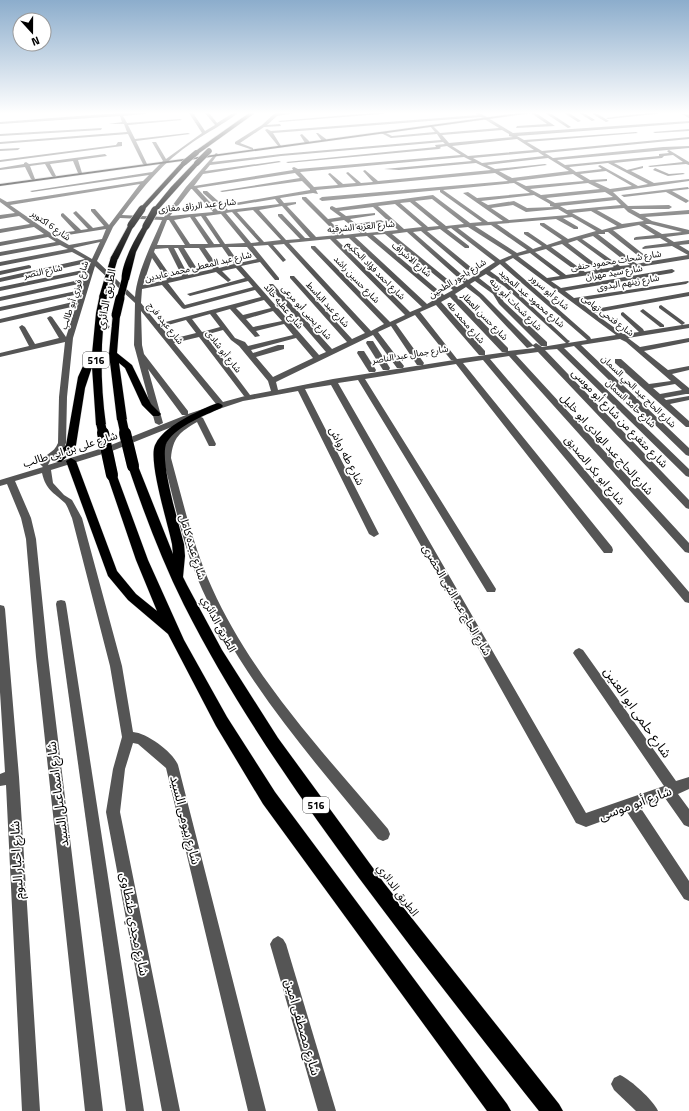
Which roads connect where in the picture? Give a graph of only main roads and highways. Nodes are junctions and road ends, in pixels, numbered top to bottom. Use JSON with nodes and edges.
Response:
{"nodes":[{"id":1,"x":139,"y":165,"type":"edge"},
{"id":2,"x":146,"y":165,"type":"edge"},
{"id":3,"x":182,"y":165,"type":"edge"},
{"id":4,"x":194,"y":165,"type":"edge"},
{"id":5,"x":66,"y":175,"type":"junction"},
{"id":6,"x":0,"y":184,"type":"edge"},
{"id":7,"x":113,"y":354,"type":"junction"},
{"id":8,"x":95,"y":356,"type":"junction"},
{"id":9,"x":221,"y":404,"type":"road end"},
{"id":10,"x":158,"y":419,"type":"road end"},
{"id":11,"x":57,"y":460,"type":"road end"},
{"id":12,"x":71,"y":461,"type":"road end"},
{"id":13,"x":178,"y":577,"type":"junction"},
{"id":14,"x":174,"y":632,"type":"junction"},
{"id":15,"x":500,"y":1111,"type":"edge"},
{"id":16,"x":552,"y":1111,"type":"edge"}],
"edges":[{"from":1,"to":5,"type":"main road"},
{"from":2,"to":5,"type":"main road"},
{"from":3,"to":8,"type":"highway","name":"الطريق الدائري","number":"516","bridge":true},
{"from":4,"to":7,"type":"highway","name":"الطريق الدائري","number":"516","bridge":true},
{"from":5,"to":6,"type":"main road"},
{"from":5,"to":6,"type":"main road"},
{"from":7,"to":10,"type":"highway"},
{"from":7,"to":13,"type":"highway","name":"الطريق الدائري","number":"516","bridge":true},
{"from":8,"to":11,"type":"highway"},
{"from":8,"to":14,"type":"highway","name":"الطريق الدائري","number":"516","bridge":true},
{"from":9,"to":13,"type":"highway"},
{"from":12,"to":14,"type":"highway"},
{"from":13,"to":16,"type":"highway","name":"الطريق الدائري","number":"516"},
{"from":14,"to":15,"type":"highway","name":"الطريق الدائري","number":"516"}]}
